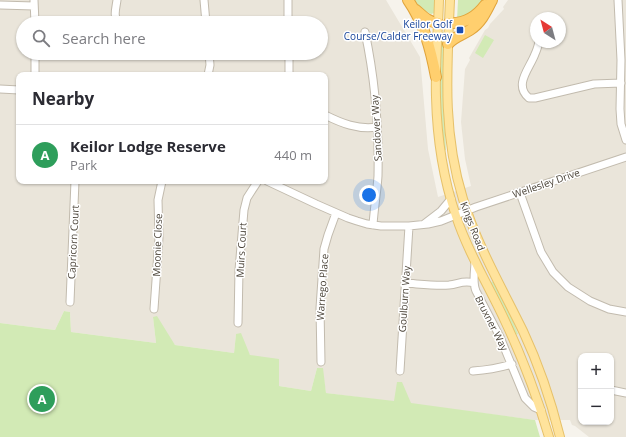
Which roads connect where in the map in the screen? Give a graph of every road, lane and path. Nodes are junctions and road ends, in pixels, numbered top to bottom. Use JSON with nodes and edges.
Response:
{"nodes":[{"id":1,"x":117,"y":0,"type":"edge"},
{"id":2,"x":204,"y":0,"type":"edge"},
{"id":3,"x":288,"y":0,"type":"edge"},
{"id":4,"x":439,"y":0,"type":"edge"},
{"id":5,"x":450,"y":0,"type":"edge"},
{"id":6,"x":488,"y":0,"type":"edge"},
{"id":7,"x":492,"y":0,"type":"edge"},
{"id":8,"x":618,"y":0,"type":"edge"},
{"id":9,"x":34,"y":3,"type":"edge"},
{"id":10,"x":410,"y":3,"type":"edge"},
{"id":11,"x":0,"y":5,"type":"edge"},
{"id":12,"x":35,"y":16,"type":"edge"},
{"id":13,"x":115,"y":16,"type":"edge"},
{"id":14,"x":205,"y":16,"type":"edge"},
{"id":15,"x":288,"y":16,"type":"edge"},
{"id":16,"x":438,"y":23,"type":"junction"},
{"id":17,"x":449,"y":23,"type":"junction"},
{"id":18,"x":365,"y":32,"type":"dead end"},
{"id":19,"x":448,"y":44,"type":"junction"},
{"id":20,"x":537,"y":48,"type":"edge"},
{"id":21,"x":35,"y":60,"type":"edge"},
{"id":22,"x":210,"y":60,"type":"edge"},
{"id":23,"x":289,"y":60,"type":"edge"},
{"id":24,"x":35,"y":72,"type":"edge"},
{"id":25,"x":209,"y":72,"type":"edge"},
{"id":26,"x":289,"y":72,"type":"edge"},
{"id":27,"x":436,"y":77,"type":"junction"},
{"id":28,"x":621,"y":83,"type":"junction"},
{"id":29,"x":0,"y":89,"type":"edge"},
{"id":30,"x":16,"y":90,"type":"edge"},
{"id":31,"x":328,"y":116,"type":"edge"},
{"id":32,"x":377,"y":127,"type":"junction"},
{"id":33,"x":626,"y":140,"type":"edge"},
{"id":34,"x":626,"y":157,"type":"edge"},
{"id":35,"x":75,"y":184,"type":"edge"},
{"id":36,"x":161,"y":184,"type":"edge"},
{"id":37,"x":256,"y":184,"type":"edge"},
{"id":38,"x":273,"y":184,"type":"edge"},
{"id":39,"x":520,"y":192,"type":"junction"},
{"id":40,"x":451,"y":199,"type":"junction"},
{"id":41,"x":467,"y":211,"type":"junction"},
{"id":42,"x":336,"y":213,"type":"junction"},
{"id":43,"x":456,"y":216,"type":"junction"},
{"id":44,"x":373,"y":225,"type":"junction"},
{"id":45,"x":422,"y":225,"type":"junction"},
{"id":46,"x":409,"y":226,"type":"junction"},
{"id":47,"x":475,"y":261,"type":"junction"},
{"id":48,"x":405,"y":283,"type":"junction"},
{"id":49,"x":474,"y":283,"type":"junction"},
{"id":50,"x":70,"y":302,"type":"dead end"},
{"id":51,"x":154,"y":309,"type":"dead end"},
{"id":52,"x":626,"y":312,"type":"edge"},
{"id":53,"x":238,"y":323,"type":"dead end"},
{"id":54,"x":321,"y":362,"type":"dead end"},
{"id":55,"x":512,"y":364,"type":"junction"},
{"id":56,"x":400,"y":371,"type":"dead end"},
{"id":57,"x":473,"y":371,"type":"dead end"},
{"id":58,"x":614,"y":391,"type":"edge"},
{"id":59,"x":626,"y":393,"type":"edge"},
{"id":60,"x":552,"y":408,"type":"junction"},
{"id":61,"x":541,"y":410,"type":"junction"},
{"id":62,"x":549,"y":437,"type":"edge"},
{"id":63,"x":560,"y":437,"type":"edge"}],
"edges":[{"from":1,"to":13,"type":"street"},
{"from":2,"to":14,"type":"street"},
{"from":3,"to":15,"type":"street"},
{"from":4,"to":16,"type":"main road","name":"Kings Road"},
{"from":5,"to":17,"type":"main road","name":"Kings Road"},
{"from":6,"to":17,"type":"highway"},
{"from":7,"to":19,"type":"highway"},
{"from":8,"to":28,"type":"street"},
{"from":9,"to":11,"type":"street"},
{"from":9,"to":12,"type":"street"},
{"from":10,"to":16,"type":"highway"},
{"from":10,"to":27,"type":"highway"},
{"from":16,"to":17,"type":"main road"},
{"from":16,"to":27,"type":"main road","name":"Kings Road"},
{"from":17,"to":19,"type":"main road","name":"Kings Road"},
{"from":18,"to":32,"type":"street","name":"Sandover Way"},
{"from":19,"to":41,"type":"main road","name":"Kings Road"},
{"from":20,"to":28,"type":"street"},
{"from":21,"to":24,"type":"street"},
{"from":22,"to":25,"type":"street"},
{"from":23,"to":26,"type":"street"},
{"from":27,"to":40,"type":"main road","name":"Kings Road"},
{"from":28,"to":33,"type":"street"},
{"from":29,"to":30,"type":"street"},
{"from":31,"to":32,"type":"street"},
{"from":32,"to":44,"type":"street","name":"Sandover Way"},
{"from":34,"to":39,"type":"street","name":"Wellesley Drive"},
{"from":35,"to":50,"type":"street","name":"Capricorn Court"},
{"from":36,"to":51,"type":"street","name":"Moonie Close"},
{"from":37,"to":53,"type":"street","name":"Muirs Court"},
{"from":38,"to":42,"type":"street","name":"Wellesley Drive"},
{"from":39,"to":41,"type":"street","name":"Wellesley Drive"},
{"from":39,"to":52,"type":"street"},
{"from":40,"to":43,"type":"main road","name":"Kings Road"},
{"from":40,"to":45,"type":"street"},
{"from":41,"to":43,"type":"street","name":"Wellesley Drive"},
{"from":41,"to":60,"type":"main road","name":"Kings Road"},
{"from":42,"to":44,"type":"street","name":"Wellesley Drive"},
{"from":42,"to":54,"type":"street","name":"Warrego Place"},
{"from":43,"to":45,"type":"street","name":"Wellesley Drive"},
{"from":43,"to":47,"type":"main road","name":"Kings Road"},
{"from":44,"to":46,"type":"street","name":"Wellesley Drive"},
{"from":45,"to":46,"type":"street","name":"Wellesley Drive"},
{"from":46,"to":48,"type":"street","name":"Goulburn Way"},
{"from":47,"to":49,"type":"street","name":"Bruxner Way"},
{"from":47,"to":61,"type":"main road","name":"Kings Road"},
{"from":48,"to":49,"type":"street","name":"Bruxner Way"},
{"from":48,"to":56,"type":"street","name":"Goulburn Way"},
{"from":49,"to":55,"type":"street","name":"Bruxner Way"},
{"from":55,"to":57,"type":"street","name":"Bruxner Way"},
{"from":55,"to":61,"type":"street","name":"Bruxner Way"},
{"from":58,"to":59,"type":"street"},
{"from":60,"to":61,"type":"main road"},
{"from":60,"to":63,"type":"main road","name":"Kings Road"},
{"from":61,"to":62,"type":"main road","name":"Kings Road"}]}
